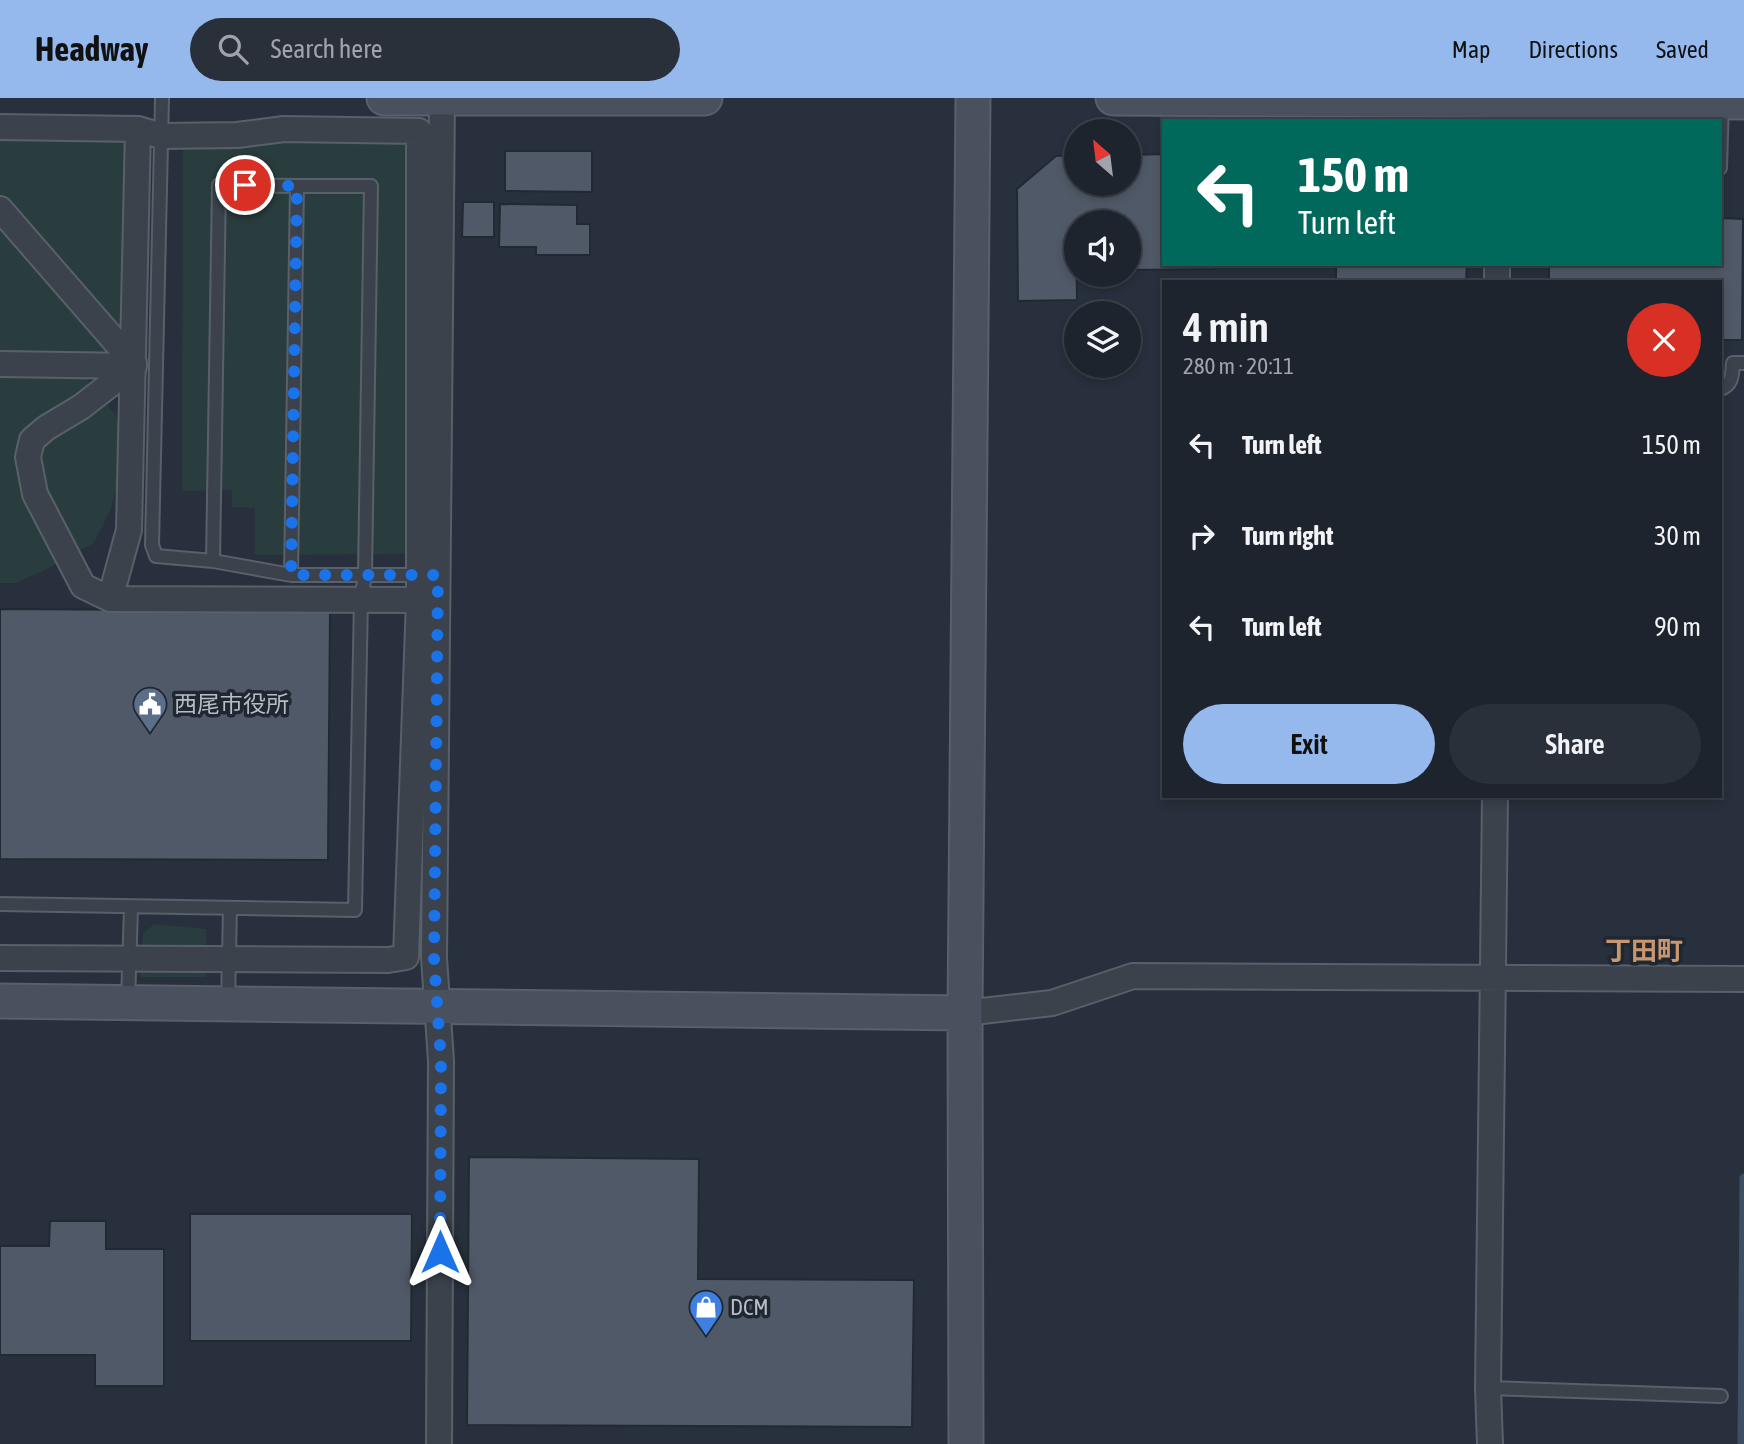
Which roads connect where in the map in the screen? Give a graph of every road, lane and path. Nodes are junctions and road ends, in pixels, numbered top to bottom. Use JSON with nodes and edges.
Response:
{"nodes":[{"id":1,"x":162,"y":98,"type":"edge"},
{"id":2,"x":384,"y":98,"type":"edge"},
{"id":3,"x":442,"y":98,"type":"edge"},
{"id":4,"x":705,"y":98,"type":"edge"},
{"id":5,"x":973,"y":98,"type":"edge"},
{"id":6,"x":1113,"y":98,"type":"edge"},
{"id":7,"x":1733,"y":102,"type":"edge"},
{"id":8,"x":1497,"y":106,"type":"edge"},
{"id":9,"x":0,"y":127,"type":"edge"},
{"id":10,"x":150,"y":132,"type":"junction"},
{"id":11,"x":1722,"y":158,"type":"edge"},
{"id":12,"x":297,"y":186,"type":"junction"},
{"id":13,"x":0,"y":209,"type":"edge"},
{"id":14,"x":1744,"y":363,"type":"edge"},
{"id":15,"x":0,"y":364,"type":"edge"},
{"id":16,"x":134,"y":365,"type":"junction"},
{"id":17,"x":1722,"y":388,"type":"edge"},
{"id":18,"x":214,"y":561,"type":"junction"},
{"id":19,"x":291,"y":575,"type":"junction"},
{"id":20,"x":365,"y":575,"type":"junction"},
{"id":21,"x":428,"y":575,"type":"junction"},
{"id":22,"x":110,"y":599,"type":"junction"},
{"id":23,"x":361,"y":599,"type":"junction"},
{"id":24,"x":419,"y":600,"type":"junction"},
{"id":25,"x":1495,"y":798,"type":"edge"},
{"id":26,"x":0,"y":904,"type":"edge"},
{"id":27,"x":131,"y":906,"type":"junction"},
{"id":28,"x":230,"y":908,"type":"junction"},
{"id":29,"x":0,"y":958,"type":"edge"},
{"id":30,"x":130,"y":958,"type":"junction"},
{"id":31,"x":229,"y":959,"type":"junction"},
{"id":32,"x":1494,"y":978,"type":"junction"},
{"id":33,"x":1744,"y":979,"type":"edge"},
{"id":34,"x":0,"y":1001,"type":"edge"},
{"id":35,"x":128,"y":1003,"type":"junction"},
{"id":36,"x":228,"y":1004,"type":"junction"},
{"id":37,"x":438,"y":1007,"type":"junction"},
{"id":38,"x":965,"y":1013,"type":"junction"},
{"id":39,"x":1488,"y":1388,"type":"junction"},
{"id":40,"x":1721,"y":1396,"type":"dead end"},
{"id":41,"x":439,"y":1444,"type":"edge"},
{"id":42,"x":966,"y":1444,"type":"edge"},
{"id":43,"x":1490,"y":1444,"type":"edge"}],
"edges":[{"from":1,"to":10,"type":"lane"},
{"from":2,"to":3,"type":"street"},
{"from":3,"to":4,"type":"street"},
{"from":3,"to":21,"type":"street"},
{"from":5,"to":38,"type":"street"},
{"from":6,"to":8,"type":"street"},
{"from":7,"to":8,"type":"street"},
{"from":7,"to":11,"type":"lane"},
{"from":9,"to":10,"type":"street"},
{"from":10,"to":16,"type":"street"},
{"from":10,"to":18,"type":"lane"},
{"from":10,"to":21,"type":"street"},
{"from":12,"to":18,"type":"lane"},
{"from":12,"to":19,"type":"lane"},
{"from":12,"to":20,"type":"lane"},
{"from":13,"to":16,"type":"street"},
{"from":14,"to":17,"type":"lane"},
{"from":15,"to":16,"type":"street"},
{"from":16,"to":22,"type":"street"},
{"from":16,"to":22,"type":"street"},
{"from":18,"to":19,"type":"lane"},
{"from":19,"to":20,"type":"lane"},
{"from":20,"to":21,"type":"lane"},
{"from":20,"to":23,"type":"lane"},
{"from":21,"to":24,"type":"street"},
{"from":21,"to":37,"type":"street"},
{"from":22,"to":23,"type":"street"},
{"from":23,"to":24,"type":"street"},
{"from":23,"to":28,"type":"lane"},
{"from":24,"to":31,"type":"street"},
{"from":25,"to":32,"type":"street"},
{"from":26,"to":27,"type":"lane"},
{"from":27,"to":28,"type":"lane"},
{"from":27,"to":30,"type":"lane"},
{"from":28,"to":31,"type":"lane"},
{"from":29,"to":30,"type":"street"},
{"from":30,"to":31,"type":"street"},
{"from":30,"to":35,"type":"lane"},
{"from":31,"to":36,"type":"lane"},
{"from":32,"to":33,"type":"street"},
{"from":32,"to":38,"type":"street"},
{"from":32,"to":39,"type":"street"},
{"from":34,"to":35,"type":"street"},
{"from":35,"to":36,"type":"street"},
{"from":36,"to":37,"type":"street"},
{"from":37,"to":38,"type":"street"},
{"from":37,"to":41,"type":"street"},
{"from":38,"to":42,"type":"street"},
{"from":39,"to":40,"type":"lane"},
{"from":39,"to":43,"type":"street"}]}
